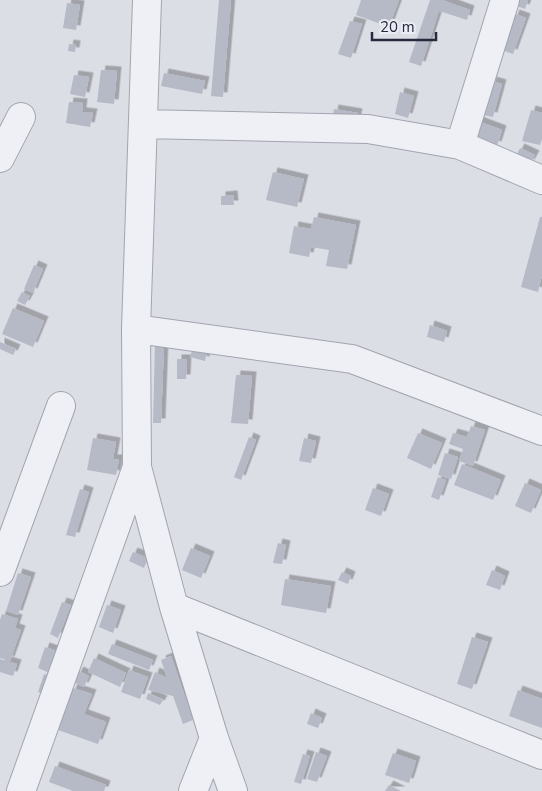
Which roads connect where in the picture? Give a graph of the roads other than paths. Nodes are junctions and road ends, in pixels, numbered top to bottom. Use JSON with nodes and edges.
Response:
{"nodes":[{"id":1,"x":147,"y":0,"type":"edge"},
{"id":2,"x":506,"y":0,"type":"edge"},
{"id":3,"x":21,"y":117,"type":"dead end"},
{"id":4,"x":143,"y":124,"type":"junction"},
{"id":5,"x":460,"y":145,"type":"junction"},
{"id":6,"x":0,"y":158,"type":"edge"},
{"id":7,"x":542,"y":180,"type":"edge"},
{"id":8,"x":136,"y":329,"type":"junction"},
{"id":9,"x":62,"y":406,"type":"dead end"},
{"id":10,"x":542,"y":431,"type":"edge"},
{"id":11,"x":137,"y":467,"type":"junction"},
{"id":12,"x":0,"y":572,"type":"edge"},
{"id":13,"x":174,"y":607,"type":"junction"},
{"id":14,"x":214,"y":738,"type":"junction"},
{"id":15,"x":542,"y":754,"type":"edge"},
{"id":16,"x":21,"y":791,"type":"edge"},
{"id":17,"x":193,"y":791,"type":"edge"},
{"id":18,"x":233,"y":791,"type":"edge"}],
"edges":[{"from":1,"to":4,"type":"street"},
{"from":2,"to":5,"type":"street"},
{"from":3,"to":6,"type":"street"},
{"from":4,"to":5,"type":"street"},
{"from":4,"to":8,"type":"street"},
{"from":5,"to":7,"type":"street"},
{"from":8,"to":10,"type":"street"},
{"from":8,"to":11,"type":"street"},
{"from":9,"to":12,"type":"street"},
{"from":11,"to":13,"type":"street"},
{"from":11,"to":16,"type":"street"},
{"from":13,"to":14,"type":"street"},
{"from":13,"to":15,"type":"street"},
{"from":14,"to":17,"type":"street"},
{"from":14,"to":18,"type":"street"}]}
